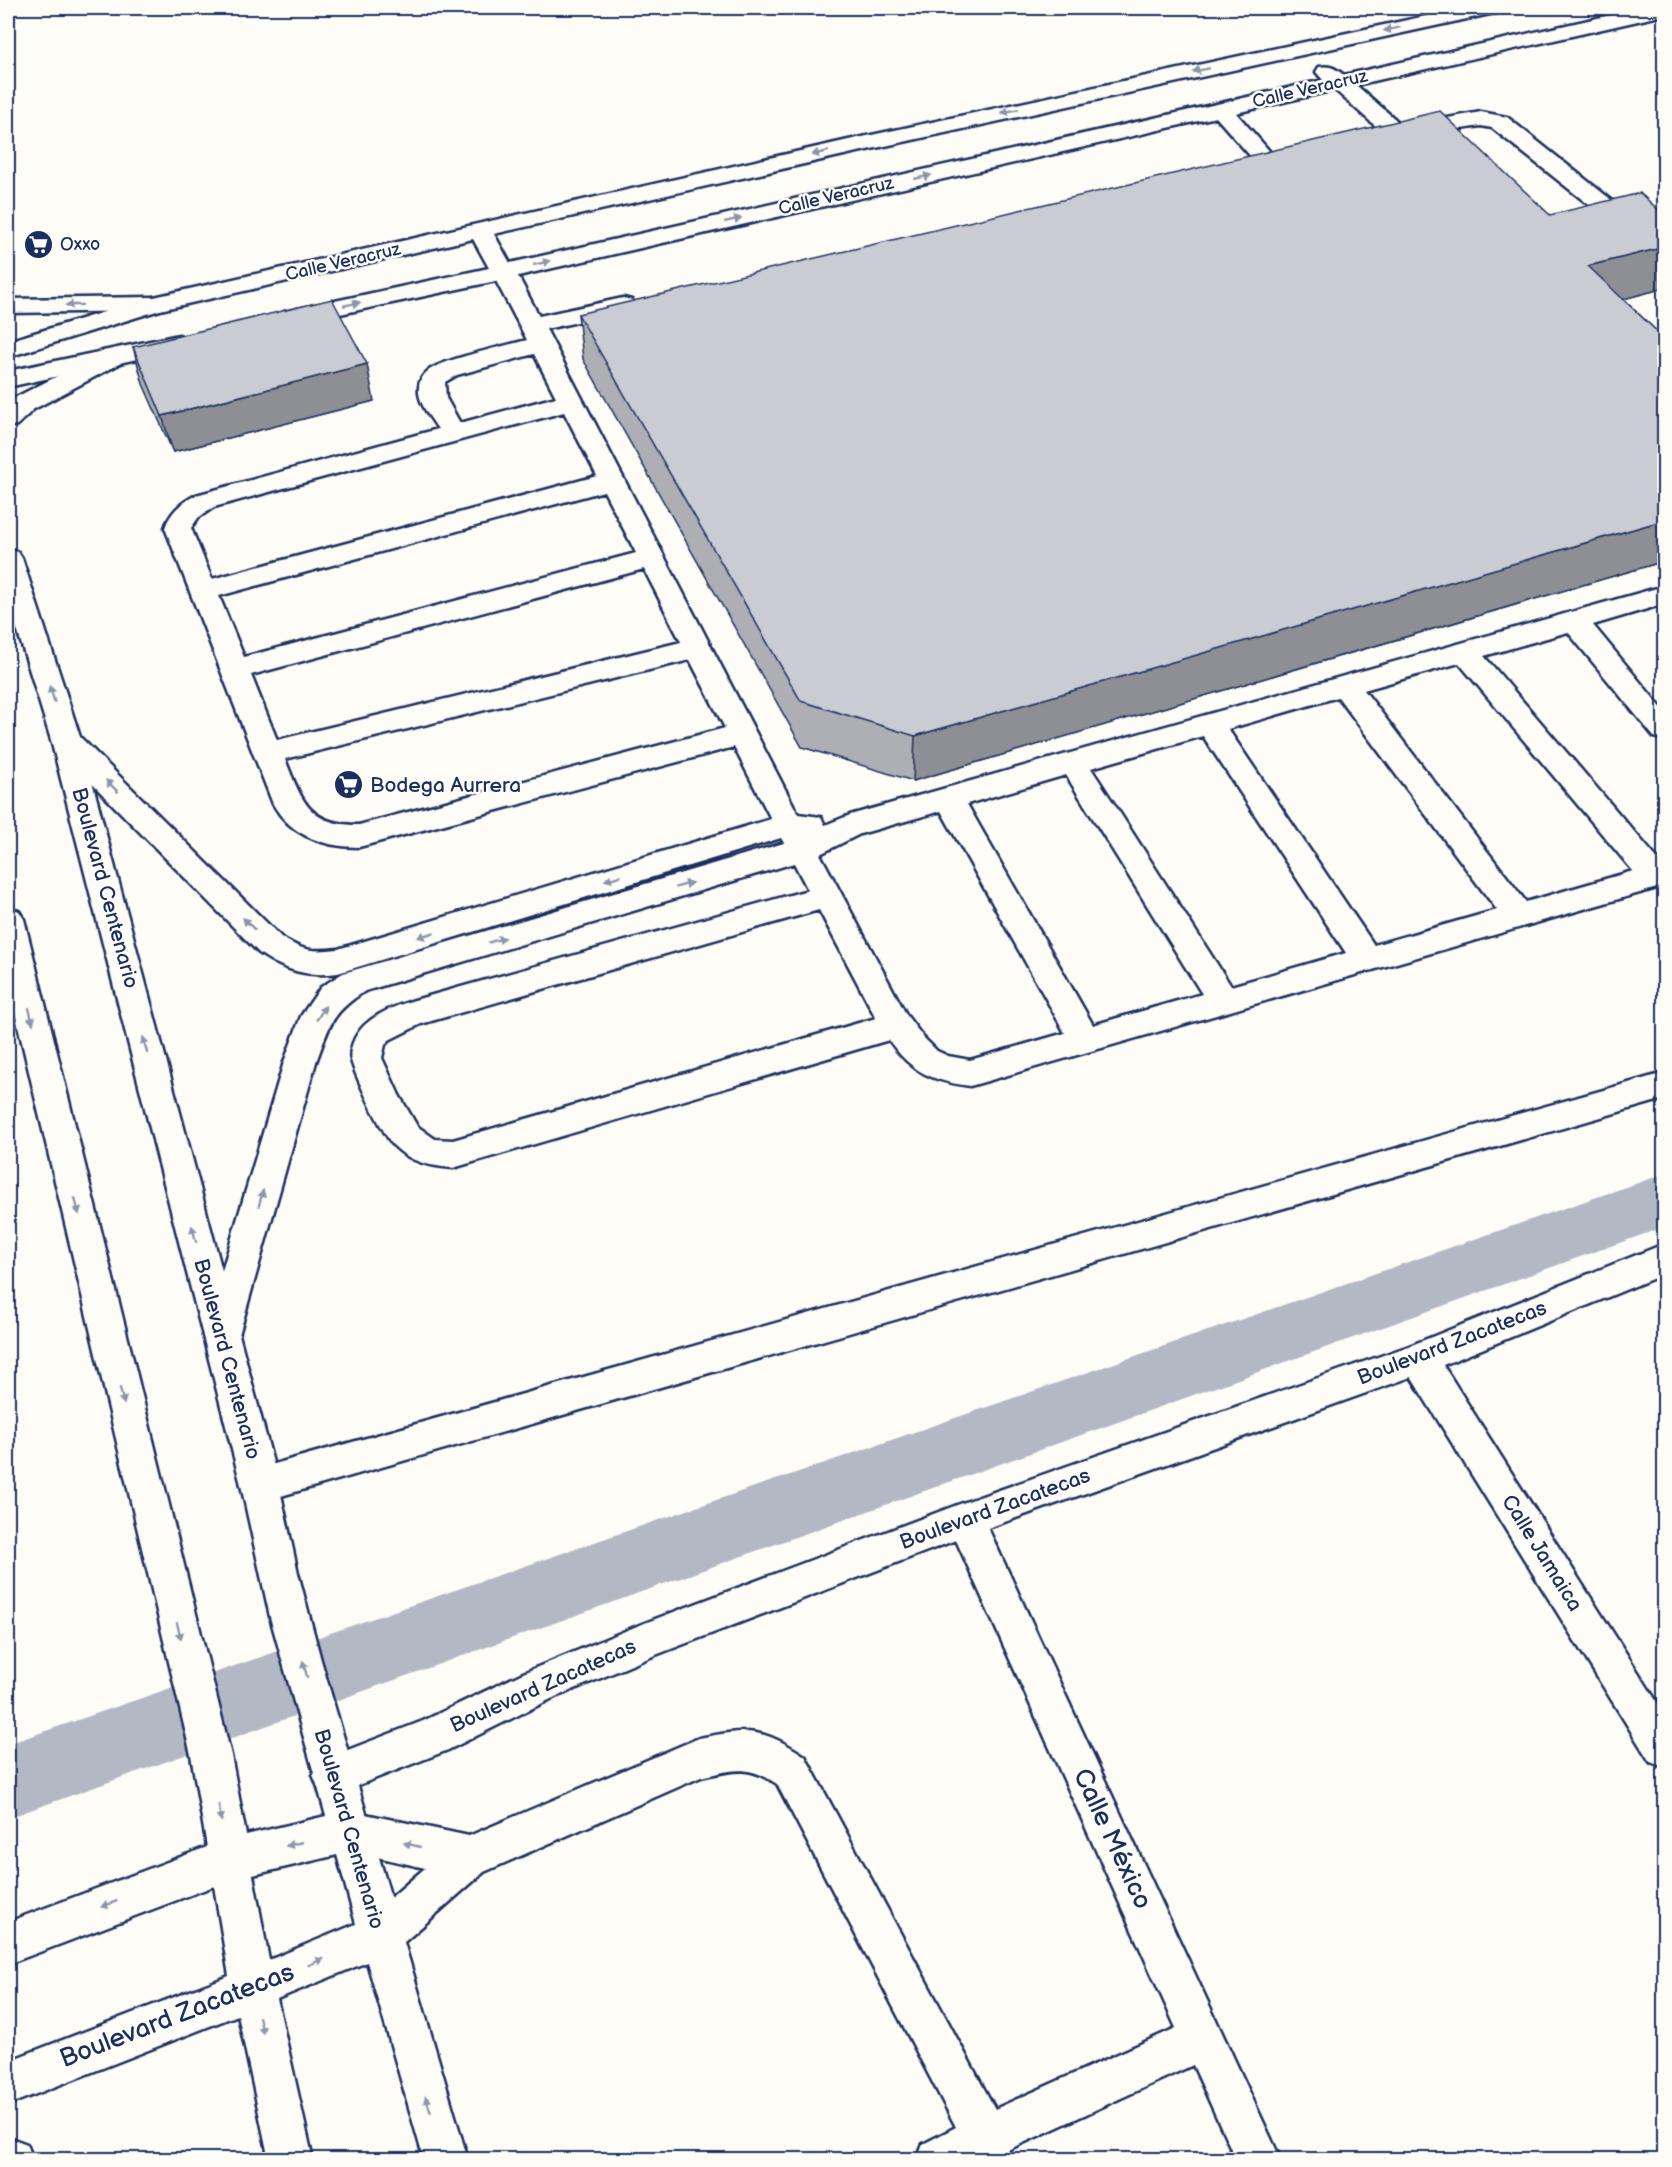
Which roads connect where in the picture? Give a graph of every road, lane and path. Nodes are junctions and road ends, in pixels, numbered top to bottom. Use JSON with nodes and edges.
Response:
{"nodes":[{"id":1,"x":1475,"y":9,"type":"edge"},
{"id":2,"x":1665,"y":9,"type":"edge"},
{"id":3,"x":1505,"y":45,"type":"junction"},
{"id":4,"x":1301,"y":48,"type":"junction"},
{"id":5,"x":1338,"y":82,"type":"junction"},
{"id":6,"x":1221,"y":109,"type":"junction"},
{"id":7,"x":1398,"y":134,"type":"junction"},
{"id":8,"x":1366,"y":141,"type":"edge"},
{"id":9,"x":1268,"y":162,"type":"edge"},
{"id":10,"x":868,"y":166,"type":"junction"},
{"id":11,"x":480,"y":231,"type":"junction"},
{"id":12,"x":1642,"y":235,"type":"edge"},
{"id":13,"x":502,"y":272,"type":"junction"},
{"id":14,"x":647,"y":300,"type":"edge"},
{"id":15,"x":153,"y":304,"type":"junction"},
{"id":16,"x":8,"y":306,"type":"edge"},
{"id":17,"x":267,"y":322,"type":"edge"},
{"id":18,"x":535,"y":334,"type":"junction"},
{"id":19,"x":201,"y":338,"type":"edge"},
{"id":20,"x":8,"y":349,"type":"edge"},
{"id":21,"x":112,"y":358,"type":"junction"},
{"id":22,"x":8,"y":379,"type":"edge"},
{"id":23,"x":569,"y":402,"type":"junction"},
{"id":24,"x":8,"y":418,"type":"edge"},
{"id":25,"x":453,"y":432,"type":"junction"},
{"id":26,"x":611,"y":481,"type":"junction"},
{"id":27,"x":8,"y":558,"type":"edge"},
{"id":28,"x":651,"y":558,"type":"junction"},
{"id":29,"x":203,"y":591,"type":"junction"},
{"id":30,"x":1665,"y":596,"type":"edge"},
{"id":31,"x":1574,"y":621,"type":"junction"},
{"id":32,"x":698,"y":648,"type":"junction"},
{"id":33,"x":1465,"y":652,"type":"junction"},
{"id":34,"x":235,"y":669,"type":"junction"},
{"id":35,"x":1345,"y":686,"type":"junction"},
{"id":36,"x":1210,"y":724,"type":"junction"},
{"id":37,"x":1665,"y":730,"type":"edge"},
{"id":38,"x":743,"y":734,"type":"junction"},
{"id":39,"x":66,"y":740,"type":"junction"},
{"id":40,"x":268,"y":753,"type":"junction"},
{"id":41,"x":1073,"y":763,"type":"junction"},
{"id":42,"x":948,"y":798,"type":"junction"},
{"id":43,"x":796,"y":837,"type":"junction"},
{"id":44,"x":1660,"y":875,"type":"edge"},
{"id":45,"x":827,"y":896,"type":"junction"},
{"id":46,"x":1519,"y":916,"type":"junction"},
{"id":47,"x":8,"y":919,"type":"edge"},
{"id":48,"x":393,"y":958,"type":"junction"},
{"id":49,"x":1367,"y":959,"type":"junction"},
{"id":50,"x":1223,"y":1000,"type":"junction"},
{"id":51,"x":896,"y":1025,"type":"junction"},
{"id":52,"x":1085,"y":1040,"type":"junction"},
{"id":53,"x":1665,"y":1086,"type":"edge"},
{"id":54,"x":1665,"y":1259,"type":"edge"},
{"id":55,"x":221,"y":1335,"type":"junction"},
{"id":56,"x":1419,"y":1358,"type":"junction"},
{"id":57,"x":260,"y":1485,"type":"junction"},
{"id":58,"x":965,"y":1519,"type":"junction"},
{"id":59,"x":1665,"y":1748,"type":"edge"},
{"id":60,"x":333,"y":1775,"type":"junction"},
{"id":61,"x":351,"y":1831,"type":"junction"},
{"id":62,"x":470,"y":1857,"type":"junction"},
{"id":63,"x":228,"y":1860,"type":"junction"},
{"id":64,"x":380,"y":1935,"type":"junction"},
{"id":65,"x":8,"y":1943,"type":"edge"},
{"id":66,"x":253,"y":1988,"type":"junction"},
{"id":67,"x":1203,"y":2038,"type":"junction"},
{"id":68,"x":8,"y":2083,"type":"edge"},
{"id":69,"x":985,"y":2136,"type":"junction"},
{"id":70,"x":291,"y":2160,"type":"edge"},
{"id":71,"x":446,"y":2160,"type":"edge"},
{"id":72,"x":939,"y":2160,"type":"edge"},
{"id":73,"x":1258,"y":2160,"type":"edge"}],
"edges":[{"from":1,"to":3,"type":"street"},
{"from":1,"to":4,"type":"street","name":"Calle Veracruz","one_way":true},
{"from":2,"to":3,"type":"street","name":"Calle Veracruz"},
{"from":3,"to":5,"type":"street","name":"Calle Veracruz"},
{"from":4,"to":5,"type":"street"},
{"from":4,"to":10,"type":"street","name":"Calle Veracruz","one_way":true},
{"from":5,"to":6,"type":"street","name":"Calle Veracruz"},
{"from":5,"to":7,"type":"street"},
{"from":6,"to":9,"type":"street"},
{"from":10,"to":6,"type":"street","name":"Calle Veracruz","one_way":true},
{"from":7,"to":8,"type":"street"},
{"from":7,"to":12,"type":"street"},
{"from":10,"to":11,"type":"street","name":"Calle Veracruz","one_way":true},
{"from":13,"to":10,"type":"street","name":"Calle Veracruz","one_way":true},
{"from":11,"to":13,"type":"street"},
{"from":11,"to":15,"type":"street","name":"Calle Veracruz"},
{"from":17,"to":13,"type":"street","name":"Calle Veracruz","one_way":true},
{"from":13,"to":18,"type":"street"},
{"from":14,"to":18,"type":"street"},
{"from":15,"to":16,"type":"street","one_way":true},
{"from":15,"to":20,"type":"street","name":"Calle Veracruz"},
{"from":18,"to":23,"type":"street"},
{"from":18,"to":25,"type":"street"},
{"from":19,"to":21,"type":"street"},
{"from":21,"to":22,"type":"street"},
{"from":21,"to":24,"type":"street"},
{"from":23,"to":25,"type":"street"},
{"from":23,"to":26,"type":"street"},
{"from":25,"to":29,"type":"street"},
{"from":26,"to":28,"type":"street"},
{"from":26,"to":29,"type":"street"},
{"from":39,"to":27,"type":"street","name":"Boulevard Centenario","one_way":true},
{"from":28,"to":32,"type":"street"},
{"from":28,"to":34,"type":"street"},
{"from":29,"to":34,"type":"street"},
{"from":30,"to":31,"type":"street"},
{"from":31,"to":33,"type":"street"},
{"from":31,"to":37,"type":"street"},
{"from":32,"to":38,"type":"street"},
{"from":32,"to":40,"type":"street"},
{"from":33,"to":35,"type":"street"},
{"from":33,"to":44,"type":"street"},
{"from":34,"to":40,"type":"street"},
{"from":35,"to":36,"type":"street"},
{"from":35,"to":46,"type":"street"},
{"from":36,"to":41,"type":"street"},
{"from":36,"to":49,"type":"street"},
{"from":38,"to":40,"type":"street"},
{"from":38,"to":43,"type":"street"},
{"from":48,"to":39,"type":"street","one_way":true},
{"from":55,"to":39,"type":"street","name":"Boulevard Centenario","one_way":true},
{"from":41,"to":42,"type":"street"},
{"from":41,"to":50,"type":"street"},
{"from":42,"to":43,"type":"street"},
{"from":42,"to":52,"type":"street"},
{"from":43,"to":45,"type":"street"},
{"from":43,"to":48,"type":"street"},
{"from":44,"to":46,"type":"street"},
{"from":45,"to":51,"type":"street"},
{"from":45,"to":51,"type":"street"},
{"from":46,"to":49,"type":"street"},
{"from":47,"to":63,"type":"street","one_way":true},
{"from":55,"to":48,"type":"street","one_way":true},
{"from":49,"to":50,"type":"street"},
{"from":50,"to":52,"type":"street"},
{"from":51,"to":52,"type":"street"},
{"from":53,"to":57,"type":"street"},
{"from":54,"to":56,"type":"street","name":"Boulevard Zacatecas"},
{"from":55,"to":57,"type":"street","name":"Boulevard Centenario"},
{"from":56,"to":58,"type":"street","name":"Boulevard Zacatecas"},
{"from":56,"to":59,"type":"street","name":"Calle Jamaica"},
{"from":60,"to":57,"type":"street","name":"Boulevard Centenario","one_way":true},
{"from":58,"to":60,"type":"street","name":"Boulevard Zacatecas"},
{"from":58,"to":67,"type":"street","name":"Calle México"},
{"from":60,"to":61,"type":"street","name":"Boulevard Centenario"},
{"from":62,"to":61,"type":"street","one_way":true},
{"from":61,"to":63,"type":"street","one_way":true},
{"from":61,"to":64,"type":"street","name":"Boulevard Centenario"},
{"from":62,"to":64,"type":"street","name":"Boulevard Zacatecas"},
{"from":62,"to":69,"type":"street","name":"Boulevard Zacatecas"},
{"from":63,"to":65,"type":"street","one_way":true},
{"from":63,"to":66,"type":"street"},
{"from":66,"to":64,"type":"street","name":"Boulevard Zacatecas","one_way":true},
{"from":71,"to":64,"type":"street","name":"Boulevard Centenario","one_way":true},
{"from":66,"to":68,"type":"street","name":"Boulevard Zacatecas"},
{"from":66,"to":70,"type":"street","one_way":true},
{"from":67,"to":69,"type":"street"},
{"from":67,"to":73,"type":"street","name":"Calle México"},
{"from":69,"to":72,"type":"street"}]}
